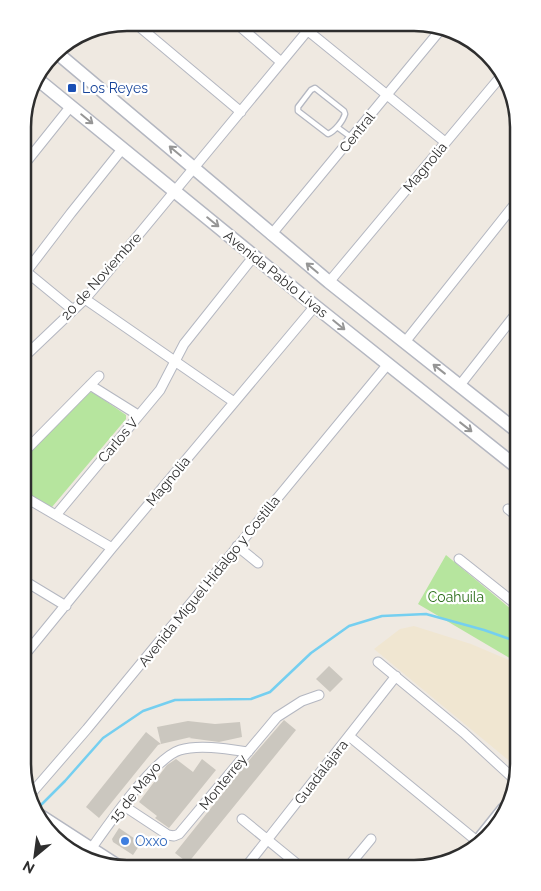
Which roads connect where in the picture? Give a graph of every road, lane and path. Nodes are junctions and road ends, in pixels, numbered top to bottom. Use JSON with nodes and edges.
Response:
{"nodes":[{"id":1,"x":146,"y":31,"type":"edge"},
{"id":2,"x":245,"y":31,"type":"edge"},
{"id":3,"x":307,"y":31,"type":"edge"},
{"id":4,"x":315,"y":31,"type":"edge"},
{"id":5,"x":437,"y":34,"type":"edge"},
{"id":6,"x":62,"y":57,"type":"edge"},
{"id":7,"x":281,"y":62,"type":"junction"},
{"id":8,"x":498,"y":80,"type":"edge"},
{"id":9,"x":42,"y":83,"type":"edge"},
{"id":10,"x":387,"y":94,"type":"junction"},
{"id":11,"x":71,"y":106,"type":"junction"},
{"id":12,"x":241,"y":112,"type":"junction"},
{"id":13,"x":337,"y":126,"type":"junction"},
{"id":14,"x":352,"y":138,"type":"junction"},
{"id":15,"x":445,"y":142,"type":"junction"},
{"id":16,"x":123,"y":148,"type":"junction"},
{"id":17,"x":31,"y":156,"type":"edge"},
{"id":18,"x":195,"y":168,"type":"junction"},
{"id":19,"x":175,"y":191,"type":"junction"},
{"id":20,"x":510,"y":210,"type":"edge"},
{"id":21,"x":271,"y":235,"type":"junction"},
{"id":22,"x":254,"y":256,"type":"junction"},
{"id":23,"x":31,"y":262,"type":"edge"},
{"id":24,"x":31,"y":275,"type":"edge"},
{"id":25,"x":329,"y":282,"type":"junction"},
{"id":26,"x":84,"y":299,"type":"junction"},
{"id":27,"x":315,"y":306,"type":"junction"},
{"id":28,"x":73,"y":310,"type":"junction"},
{"id":29,"x":510,"y":322,"type":"edge"},
{"id":30,"x":405,"y":342,"type":"junction"},
{"id":31,"x":31,"y":349,"type":"edge"},
{"id":32,"x":175,"y":361,"type":"junction"},
{"id":33,"x":388,"y":364,"type":"junction"},
{"id":34,"x":99,"y":376,"type":"dead end"},
{"id":35,"x":90,"y":385,"type":"junction"},
{"id":36,"x":460,"y":385,"type":"junction"},
{"id":37,"x":234,"y":402,"type":"junction"},
{"id":38,"x":138,"y":415,"type":"junction"},
{"id":39,"x":510,"y":426,"type":"edge"},
{"id":40,"x":31,"y":445,"type":"edge"},
{"id":41,"x":510,"y":462,"type":"edge"},
{"id":42,"x":31,"y":501,"type":"edge"},
{"id":43,"x":56,"y":515,"type":"junction"},
{"id":44,"x":237,"y":546,"type":"junction"},
{"id":45,"x":112,"y":548,"type":"junction"},
{"id":46,"x":459,"y":559,"type":"dead end"},
{"id":47,"x":258,"y":563,"type":"dead end"},
{"id":48,"x":31,"y":585,"type":"edge"},
{"id":49,"x":510,"y":600,"type":"edge"},
{"id":50,"x":66,"y":606,"type":"junction"},
{"id":51,"x":31,"y":648,"type":"edge"},
{"id":52,"x":378,"y":662,"type":"dead end"},
{"id":53,"x":396,"y":676,"type":"junction"},
{"id":54,"x":319,"y":694,"type":"dead end"},
{"id":55,"x":349,"y":736,"type":"junction"},
{"id":56,"x":248,"y":752,"type":"junction"},
{"id":57,"x":509,"y":775,"type":"edge"},
{"id":58,"x":35,"y":790,"type":"edge"},
{"id":59,"x":124,"y":806,"type":"junction"},
{"id":60,"x":242,"y":819,"type":"dead end"},
{"id":61,"x":52,"y":823,"type":"edge"},
{"id":62,"x":370,"y":839,"type":"dead end"},
{"id":63,"x":473,"y":839,"type":"edge"},
{"id":64,"x":268,"y":840,"type":"junction"},
{"id":65,"x":92,"y":849,"type":"junction"},
{"id":66,"x":103,"y":856,"type":"edge"},
{"id":67,"x":252,"y":860,"type":"edge"},
{"id":68,"x":292,"y":860,"type":"edge"},
{"id":69,"x":353,"y":860,"type":"edge"}],
"edges":[{"from":1,"to":12,"type":"street"},
{"from":2,"to":7,"type":"street"},
{"from":3,"to":7,"type":"street","name":"20 de Noviembre"},
{"from":4,"to":10,"type":"street"},
{"from":5,"to":10,"type":"street","name":"Central"},
{"from":18,"to":6,"type":"main road","name":"Avenida Pablo Livas","one_way":true},
{"from":7,"to":12,"type":"street","name":"20 de Noviembre"},
{"from":8,"to":15,"type":"street","name":"Magnolia"},
{"from":9,"to":11,"type":"main road","name":"Avenida Pablo Livas"},
{"from":10,"to":14,"type":"street","name":"Central"},
{"from":10,"to":15,"type":"street"},
{"from":11,"to":16,"type":"main road","name":"Avenida Pablo Livas","one_way":true},
{"from":11,"to":17,"type":"street"},
{"from":12,"to":18,"type":"street","name":"20 de Noviembre"},
{"from":13,"to":13,"type":"lane"},
{"from":13,"to":14,"type":"lane"},
{"from":14,"to":21,"type":"street","name":"Central"},
{"from":15,"to":25,"type":"street","name":"Magnolia"},
{"from":16,"to":19,"type":"main road","name":"Avenida Pablo Livas"},
{"from":16,"to":23,"type":"street"},
{"from":18,"to":19,"type":"street","name":"20 de Noviembre"},
{"from":18,"to":21,"type":"main road","name":"Avenida Pablo Livas"},
{"from":19,"to":22,"type":"main road","name":"Avenida Pablo Livas","one_way":true},
{"from":19,"to":26,"type":"street","name":"20 de Noviembre"},
{"from":20,"to":30,"type":"street"},
{"from":25,"to":21,"type":"main road","name":"Avenida Pablo Livas","one_way":true},
{"from":22,"to":27,"type":"main road","name":"Avenida Pablo Livas"},
{"from":22,"to":32,"type":"street"},
{"from":24,"to":28,"type":"street"},
{"from":25,"to":30,"type":"main road","name":"Avenida Pablo Livas"},
{"from":26,"to":28,"type":"street","name":"20 de Noviembre"},
{"from":26,"to":32,"type":"street"},
{"from":27,"to":33,"type":"main road","name":"Avenida Pablo Livas","one_way":true},
{"from":27,"to":37,"type":"street","name":"Magnolia"},
{"from":28,"to":31,"type":"street","name":"20 de Noviembre"},
{"from":29,"to":36,"type":"street"},
{"from":36,"to":30,"type":"main road","name":"Avenida Pablo Livas","one_way":true},
{"from":32,"to":37,"type":"street"},
{"from":32,"to":38,"type":"street","name":"Carlos V"},
{"from":33,"to":41,"type":"main road","name":"Avenida Pablo Livas","one_way":true},
{"from":33,"to":44,"type":"street","name":"Avenida Miguel Hidalgo y Costilla"},
{"from":34,"to":35,"type":"street"},
{"from":35,"to":38,"type":"street"},
{"from":35,"to":40,"type":"street"},
{"from":36,"to":39,"type":"main road","name":"Avenida Pablo Livas"},
{"from":37,"to":45,"type":"street","name":"Magnolia"},
{"from":38,"to":43,"type":"street","name":"Carlos V"},
{"from":42,"to":43,"type":"street"},
{"from":43,"to":45,"type":"street"},
{"from":44,"to":47,"type":"street"},
{"from":44,"to":58,"type":"street","name":"Avenida Miguel Hidalgo y Costilla"},
{"from":45,"to":50,"type":"street","name":"Magnolia"},
{"from":46,"to":49,"type":"street"},
{"from":48,"to":50,"type":"street"},
{"from":50,"to":51,"type":"street","name":"Magnolia"},
{"from":52,"to":53,"type":"street"},
{"from":53,"to":55,"type":"street","name":"Guadalajara"},
{"from":53,"to":57,"type":"street"},
{"from":54,"to":56,"type":"street","name":"Monterrey"},
{"from":55,"to":63,"type":"street"},
{"from":55,"to":64,"type":"street","name":"Guadalajara"},
{"from":56,"to":59,"type":"street","name":"15 de Mayo"},
{"from":56,"to":59,"type":"street","name":"Monterrey"},
{"from":59,"to":65,"type":"street","name":"15 de Mayo"},
{"from":60,"to":64,"type":"street"},
{"from":61,"to":65,"type":"main road"},
{"from":62,"to":69,"type":"street"},
{"from":64,"to":67,"type":"street","name":"Guadalajara"},
{"from":64,"to":68,"type":"street"},
{"from":65,"to":66,"type":"main road"}]}
